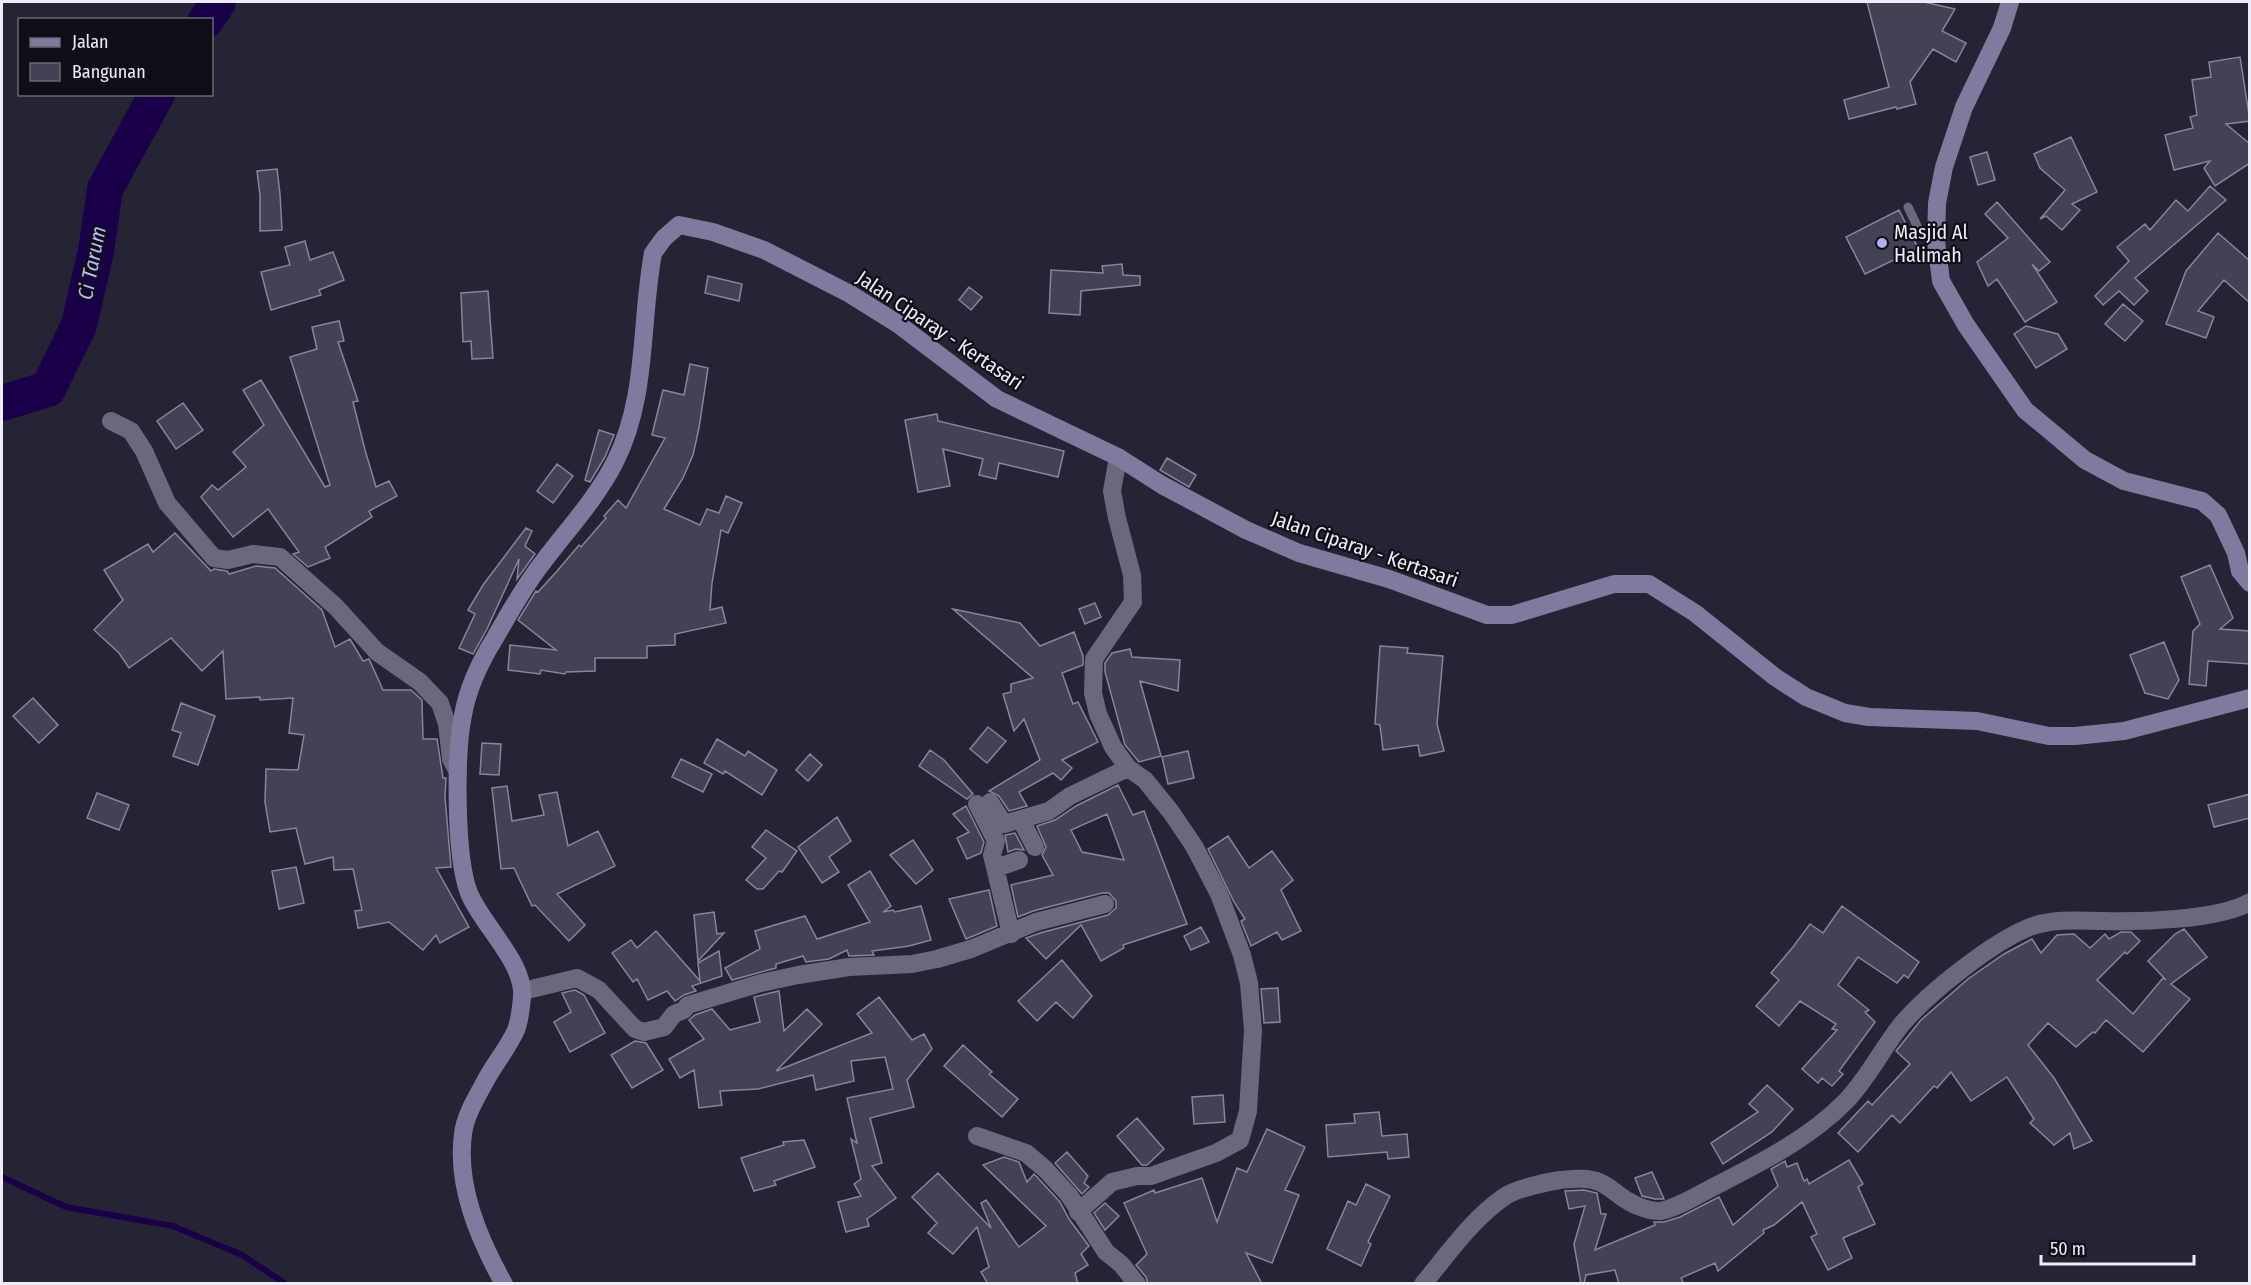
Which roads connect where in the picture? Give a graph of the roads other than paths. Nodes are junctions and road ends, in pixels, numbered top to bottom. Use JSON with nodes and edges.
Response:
{"nodes":[{"id":1,"x":2010,"y":2,"type":"edge"},
{"id":2,"x":1908,"y":207,"type":"dead end"},
{"id":3,"x":1936,"y":241,"type":"junction"},
{"id":4,"x":111,"y":421,"type":"dead end"},
{"id":5,"x":1118,"y":457,"type":"junction"},
{"id":6,"x":2250,"y":583,"type":"edge"},
{"id":7,"x":2250,"y":698,"type":"edge"},
{"id":8,"x":1128,"y":768,"type":"junction"},
{"id":9,"x":459,"y":773,"type":"junction"},
{"id":10,"x":1021,"y":820,"type":"junction"},
{"id":11,"x":1035,"y":847,"type":"dead end"},
{"id":12,"x":1019,"y":860,"type":"dead end"},
{"id":13,"x":996,"y":868,"type":"junction"},
{"id":14,"x":2250,"y":902,"type":"edge"},
{"id":15,"x":1105,"y":904,"type":"dead end"},
{"id":16,"x":1011,"y":933,"type":"junction"},
{"id":17,"x":523,"y":991,"type":"junction"},
{"id":18,"x":977,"y":1136,"type":"dead end"},
{"id":19,"x":1078,"y":1212,"type":"junction"},
{"id":20,"x":504,"y":1284,"type":"edge"},
{"id":21,"x":1137,"y":1284,"type":"edge"},
{"id":22,"x":1423,"y":1284,"type":"edge"}],
"edges":[{"from":1,"to":3,"type":"main road"},
{"from":2,"to":3,"type":"lane"},
{"from":3,"to":6,"type":"main road"},
{"from":4,"to":9,"type":"street"},
{"from":5,"to":7,"type":"main road","name":"Jalan Ciparay - Kertasari"},
{"from":5,"to":8,"type":"street"},
{"from":5,"to":9,"type":"main road","name":"Jalan Ciparay - Kertasari"},
{"from":8,"to":10,"type":"street"},
{"from":8,"to":19,"type":"street"},
{"from":9,"to":17,"type":"main road","name":"Jalan Ciparay - Kertasari"},
{"from":10,"to":11,"type":"street"},
{"from":10,"to":13,"type":"street"},
{"from":12,"to":13,"type":"street"},
{"from":13,"to":16,"type":"street"},
{"from":14,"to":22,"type":"street"},
{"from":15,"to":16,"type":"street"},
{"from":16,"to":17,"type":"street"},
{"from":17,"to":20,"type":"main road"},
{"from":18,"to":19,"type":"street"},
{"from":19,"to":21,"type":"street"}]}
